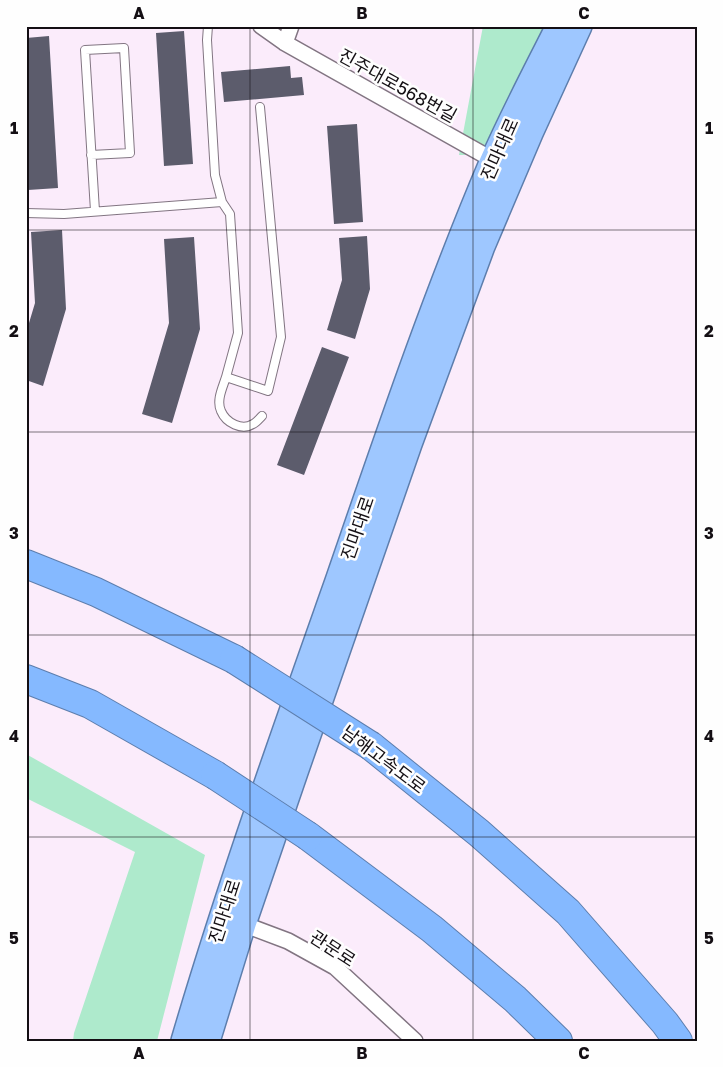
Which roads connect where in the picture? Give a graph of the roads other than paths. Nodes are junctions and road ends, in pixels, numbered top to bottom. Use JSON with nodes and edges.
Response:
{"nodes":[{"id":1,"x":208,"y":26,"type":"edge"},
{"id":2,"x":261,"y":26,"type":"edge"},
{"id":3,"x":291,"y":26,"type":"edge"},
{"id":4,"x":559,"y":26,"type":"edge"},
{"id":5,"x":579,"y":26,"type":"edge"},
{"id":6,"x":285,"y":43,"type":"junction"},
{"id":7,"x":260,"y":107,"type":"dead end"},
{"id":8,"x":91,"y":155,"type":"junction"},
{"id":9,"x":493,"y":160,"type":"junction"},
{"id":10,"x":222,"y":202,"type":"junction"},
{"id":11,"x":95,"y":211,"type":"junction"},
{"id":12,"x":26,"y":213,"type":"edge"},
{"id":13,"x":226,"y":377,"type":"junction"},
{"id":14,"x":262,"y":416,"type":"dead end"},
{"id":15,"x":26,"y":564,"type":"edge"},
{"id":16,"x":26,"y":679,"type":"edge"},
{"id":17,"x":243,"y":924,"type":"junction"},
{"id":18,"x":515,"y":999,"type":"junction"},
{"id":19,"x":184,"y":1041,"type":"edge"},
{"id":20,"x":207,"y":1041,"type":"edge"},
{"id":21,"x":415,"y":1041,"type":"edge"},
{"id":22,"x":531,"y":1041,"type":"edge"},
{"id":23,"x":558,"y":1041,"type":"edge"},
{"id":24,"x":678,"y":1041,"type":"edge"}],
"edges":[{"from":1,"to":10,"type":"lane"},
{"from":2,"to":6,"type":"street","name":"진주대로568번길"},
{"from":3,"to":6,"type":"street"},
{"from":4,"to":9,"type":"highway","name":"진마대로"},
{"from":5,"to":17,"type":"highway","name":"진마대로"},
{"from":6,"to":9,"type":"street","name":"진주대로568번길"},
{"from":7,"to":13,"type":"lane"},
{"from":8,"to":8,"type":"lane"},
{"from":8,"to":11,"type":"lane"},
{"from":9,"to":19,"type":"highway","name":"진마대로"},
{"from":10,"to":11,"type":"lane"},
{"from":10,"to":13,"type":"lane"},
{"from":11,"to":12,"type":"lane"},
{"from":13,"to":14,"type":"lane"},
{"from":15,"to":24,"type":"highway","name":"남해고속도로","bridge":true},
{"from":16,"to":18,"type":"highway","bridge":true},
{"from":17,"to":20,"type":"highway","name":"진마대로"},
{"from":17,"to":21,"type":"street","name":"관문로"},
{"from":18,"to":22,"type":"highway"},
{"from":18,"to":23,"type":"highway"}]}
